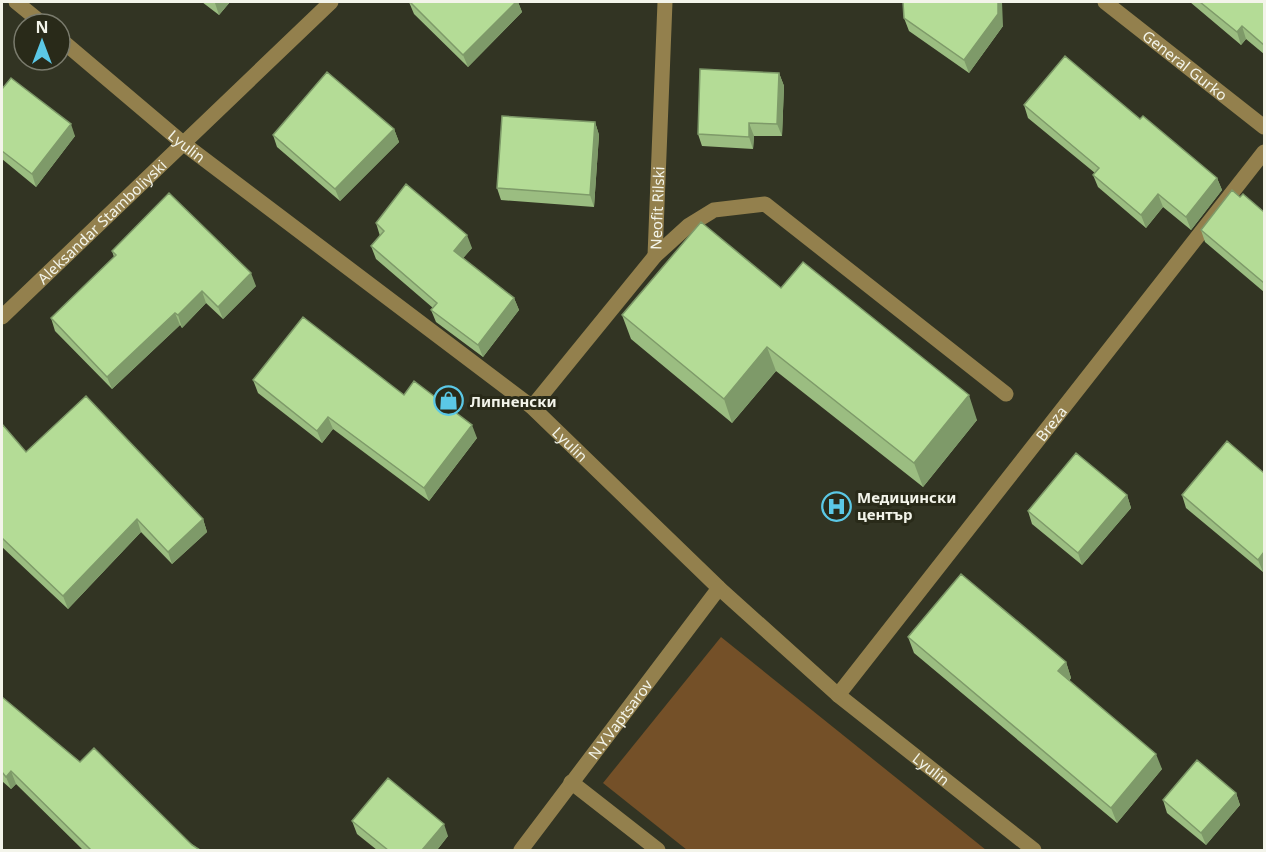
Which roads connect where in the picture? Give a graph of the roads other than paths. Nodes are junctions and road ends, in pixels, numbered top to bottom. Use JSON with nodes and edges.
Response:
{"nodes":[{"id":1,"x":16,"y":2,"type":"edge"},
{"id":2,"x":331,"y":2,"type":"edge"},
{"id":3,"x":665,"y":2,"type":"edge"},
{"id":4,"x":1105,"y":2,"type":"edge"},
{"id":5,"x":28,"y":12,"type":"edge"},
{"id":6,"x":72,"y":49,"type":"edge"},
{"id":7,"x":1264,"y":127,"type":"edge"},
{"id":8,"x":184,"y":144,"type":"junction"},
{"id":9,"x":1264,"y":152,"type":"edge"},
{"id":10,"x":655,"y":256,"type":"junction"},
{"id":11,"x":2,"y":317,"type":"edge"},
{"id":12,"x":1006,"y":394,"type":"dead end"},
{"id":13,"x":532,"y":407,"type":"junction"},
{"id":14,"x":719,"y":588,"type":"junction"},
{"id":15,"x":838,"y":695,"type":"junction"},
{"id":16,"x":571,"y":782,"type":"junction"},
{"id":17,"x":521,"y":850,"type":"edge"},
{"id":18,"x":658,"y":850,"type":"edge"},
{"id":19,"x":1034,"y":850,"type":"edge"}],
"edges":[{"from":1,"to":5,"type":"street"},
{"from":2,"to":8,"type":"street","name":"Aleksandar Stamboliyski"},
{"from":3,"to":10,"type":"street","name":"Neofit Rilski"},
{"from":4,"to":7,"type":"street","name":"General Gurko"},
{"from":6,"to":8,"type":"street","name":"Lyulin"},
{"from":8,"to":11,"type":"street","name":"Aleksandar Stamboliyski"},
{"from":8,"to":13,"type":"street","name":"Lyulin"},
{"from":9,"to":15,"type":"street","name":"Breza"},
{"from":10,"to":12,"type":"street"},
{"from":10,"to":13,"type":"street","name":"Neofit Rilski"},
{"from":13,"to":14,"type":"street","name":"Lyulin"},
{"from":14,"to":15,"type":"street","name":"Lyulin"},
{"from":14,"to":16,"type":"street","name":"N.Y.Vaptsarov"},
{"from":15,"to":19,"type":"street","name":"Lyulin"},
{"from":16,"to":17,"type":"street","name":"N.Y.Vaptsarov"},
{"from":16,"to":18,"type":"street"}]}
